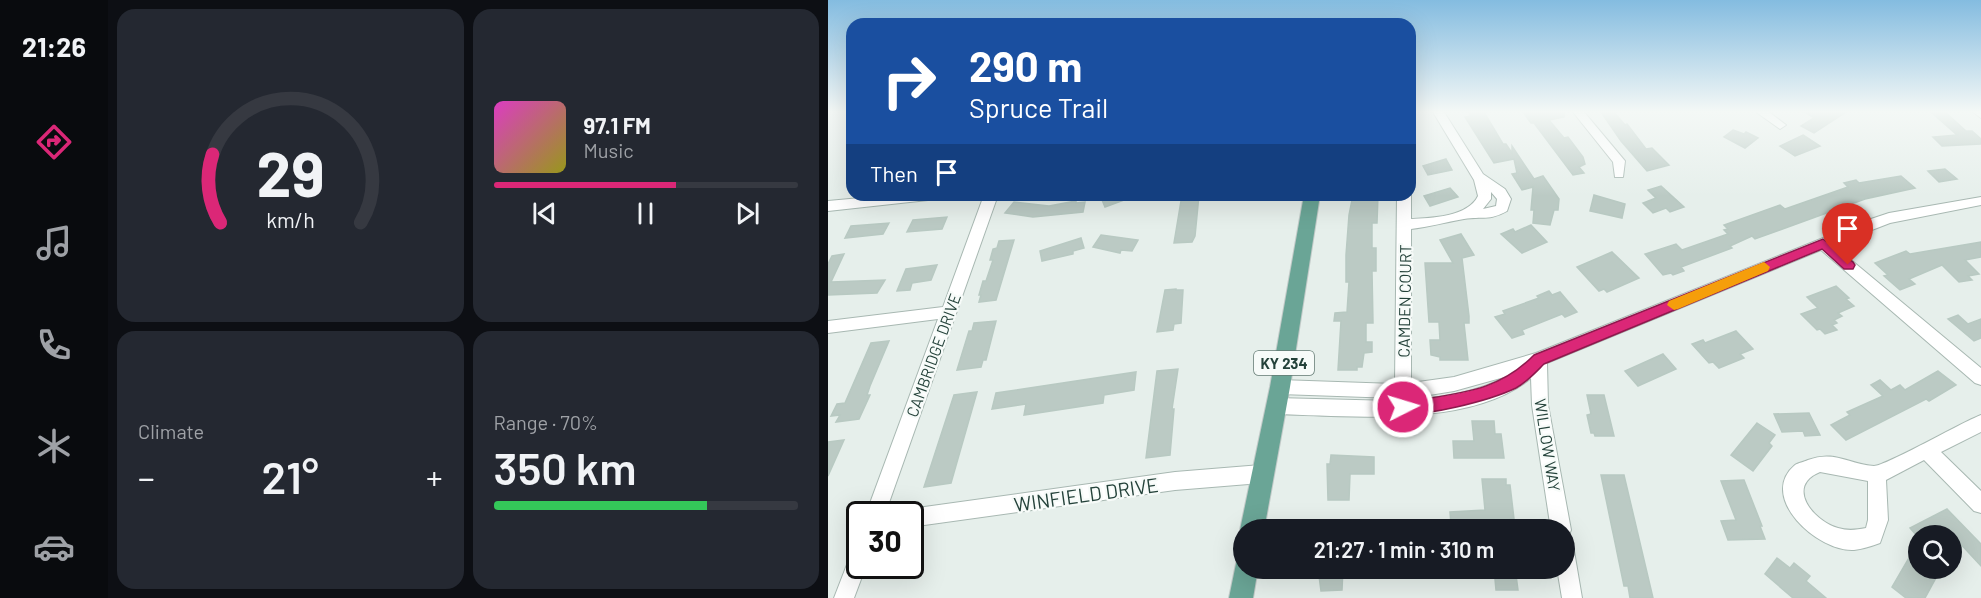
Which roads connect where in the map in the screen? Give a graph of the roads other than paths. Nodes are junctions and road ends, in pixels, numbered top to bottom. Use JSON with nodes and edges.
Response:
{"nodes":[{"id":1,"x":1456,"y":140,"type":"edge"},
{"id":2,"x":1601,"y":140,"type":"edge"},
{"id":3,"x":1619,"y":174,"type":"dead end"},
{"id":4,"x":1479,"y":177,"type":"junction"},
{"id":5,"x":878,"y":201,"type":"edge"},
{"id":6,"x":989,"y":201,"type":"edge"},
{"id":7,"x":1311,"y":201,"type":"edge"},
{"id":8,"x":1404,"y":201,"type":"edge"},
{"id":9,"x":1981,"y":201,"type":"edge"},
{"id":10,"x":828,"y":206,"type":"edge"},
{"id":11,"x":1465,"y":213,"type":"junction"},
{"id":12,"x":1405,"y":224,"type":"junction"},
{"id":13,"x":1823,"y":244,"type":"junction"},
{"id":14,"x":949,"y":312,"type":"junction"},
{"id":15,"x":828,"y":327,"type":"edge"},
{"id":16,"x":1539,"y":360,"type":"junction"},
{"id":17,"x":1981,"y":378,"type":"edge"},
{"id":18,"x":1278,"y":396,"type":"junction"},
{"id":19,"x":1403,"y":398,"type":"junction"},
{"id":20,"x":1981,"y":423,"type":"edge"},
{"id":21,"x":1927,"y":451,"type":"junction"},
{"id":22,"x":1261,"y":474,"type":"junction"},
{"id":23,"x":1876,"y":475,"type":"junction"},
{"id":24,"x":880,"y":501,"type":"edge"},
{"id":25,"x":1981,"y":504,"type":"edge"},
{"id":26,"x":924,"y":516,"type":"edge"},
{"id":27,"x":1254,"y":519,"type":"edge"},
{"id":28,"x":1559,"y":519,"type":"edge"},
{"id":29,"x":851,"y":579,"type":"edge"},
{"id":30,"x":1244,"y":579,"type":"edge"},
{"id":31,"x":1569,"y":579,"type":"edge"},
{"id":32,"x":844,"y":598,"type":"edge"},
{"id":33,"x":1241,"y":598,"type":"edge"},
{"id":34,"x":1572,"y":598,"type":"edge"}],
"edges":[{"from":1,"to":4,"type":"street"},
{"from":2,"to":3,"type":"street"},
{"from":4,"to":11,"type":"street"},
{"from":4,"to":11,"type":"street"},
{"from":5,"to":10,"type":"street"},
{"from":6,"to":14,"type":"street","name":"CAMBRIDGE DRIVE"},
{"from":7,"to":18,"type":"main road","number":"KY 234"},
{"from":8,"to":12,"type":"street","name":"CAMDEN COURT"},
{"from":9,"to":13,"type":"street"},
{"from":11,"to":12,"type":"street"},
{"from":12,"to":19,"type":"street","name":"CAMDEN COURT"},
{"from":13,"to":16,"type":"street"},
{"from":13,"to":17,"type":"street"},
{"from":14,"to":15,"type":"street"},
{"from":14,"to":24,"type":"street","name":"CAMBRIDGE DRIVE"},
{"from":16,"to":19,"type":"street"},
{"from":16,"to":28,"type":"street","name":"WILLOW WAY"},
{"from":18,"to":19,"type":"street"},
{"from":18,"to":22,"type":"main road","number":"KY 234"},
{"from":20,"to":21,"type":"street"},
{"from":21,"to":23,"type":"street"},
{"from":21,"to":25,"type":"street"},
{"from":22,"to":26,"type":"street","name":"WINFIELD DRIVE"},
{"from":22,"to":27,"type":"main road","number":"KY 234"},
{"from":23,"to":23,"type":"street"},
{"from":29,"to":32,"type":"street"},
{"from":30,"to":33,"type":"main road"},
{"from":31,"to":34,"type":"street"}]}
